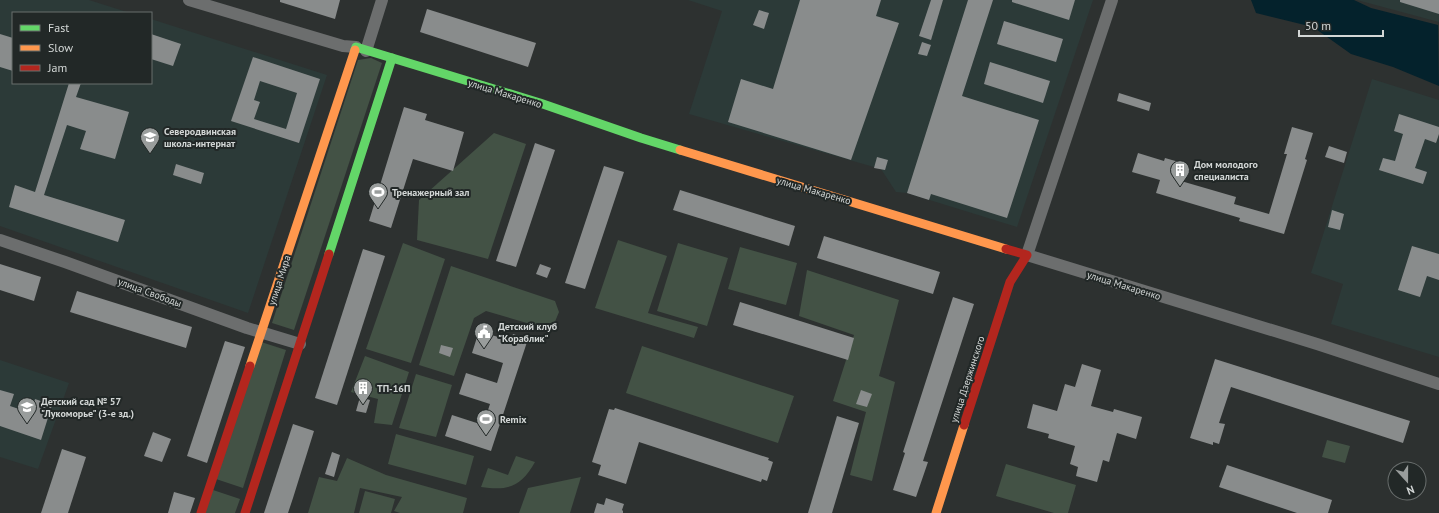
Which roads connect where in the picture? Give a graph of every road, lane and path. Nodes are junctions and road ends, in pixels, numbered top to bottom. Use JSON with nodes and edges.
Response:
{"nodes":[{"id":1,"x":189,"y":0,"type":"edge"},
{"id":2,"x":382,"y":0,"type":"edge"},
{"id":3,"x":1112,"y":0,"type":"edge"},
{"id":4,"x":361,"y":49,"type":"junction"},
{"id":5,"x":392,"y":58,"type":"junction"},
{"id":6,"x":0,"y":240,"type":"edge"},
{"id":7,"x":1027,"y":255,"type":"junction"},
{"id":8,"x":262,"y":331,"type":"junction"},
{"id":9,"x":300,"y":344,"type":"junction"},
{"id":10,"x":1439,"y":384,"type":"edge"},
{"id":11,"x":201,"y":513,"type":"edge"},
{"id":12,"x":245,"y":513,"type":"edge"},
{"id":13,"x":936,"y":513,"type":"edge"}],
"edges":[{"from":1,"to":4,"type":"street","name":"улица Макаренко"},
{"from":2,"to":4,"type":"street","name":"улица Мира"},
{"from":3,"to":7,"type":"street"},
{"from":4,"to":5,"type":"main road","name":"улица Макаренко"},
{"from":4,"to":8,"type":"main road","name":"улица Мира"},
{"from":5,"to":7,"type":"main road","name":"улица Макаренко"},
{"from":5,"to":9,"type":"main road"},
{"from":6,"to":8,"type":"street","name":"улица Свободы"},
{"from":7,"to":10,"type":"street","name":"улица Макаренко"},
{"from":7,"to":13,"type":"main road","name":"улица Дзержинского"},
{"from":8,"to":9,"type":"street","name":"улица Свободы"},
{"from":8,"to":11,"type":"main road","name":"улица Мира"},
{"from":9,"to":12,"type":"main road"}]}
